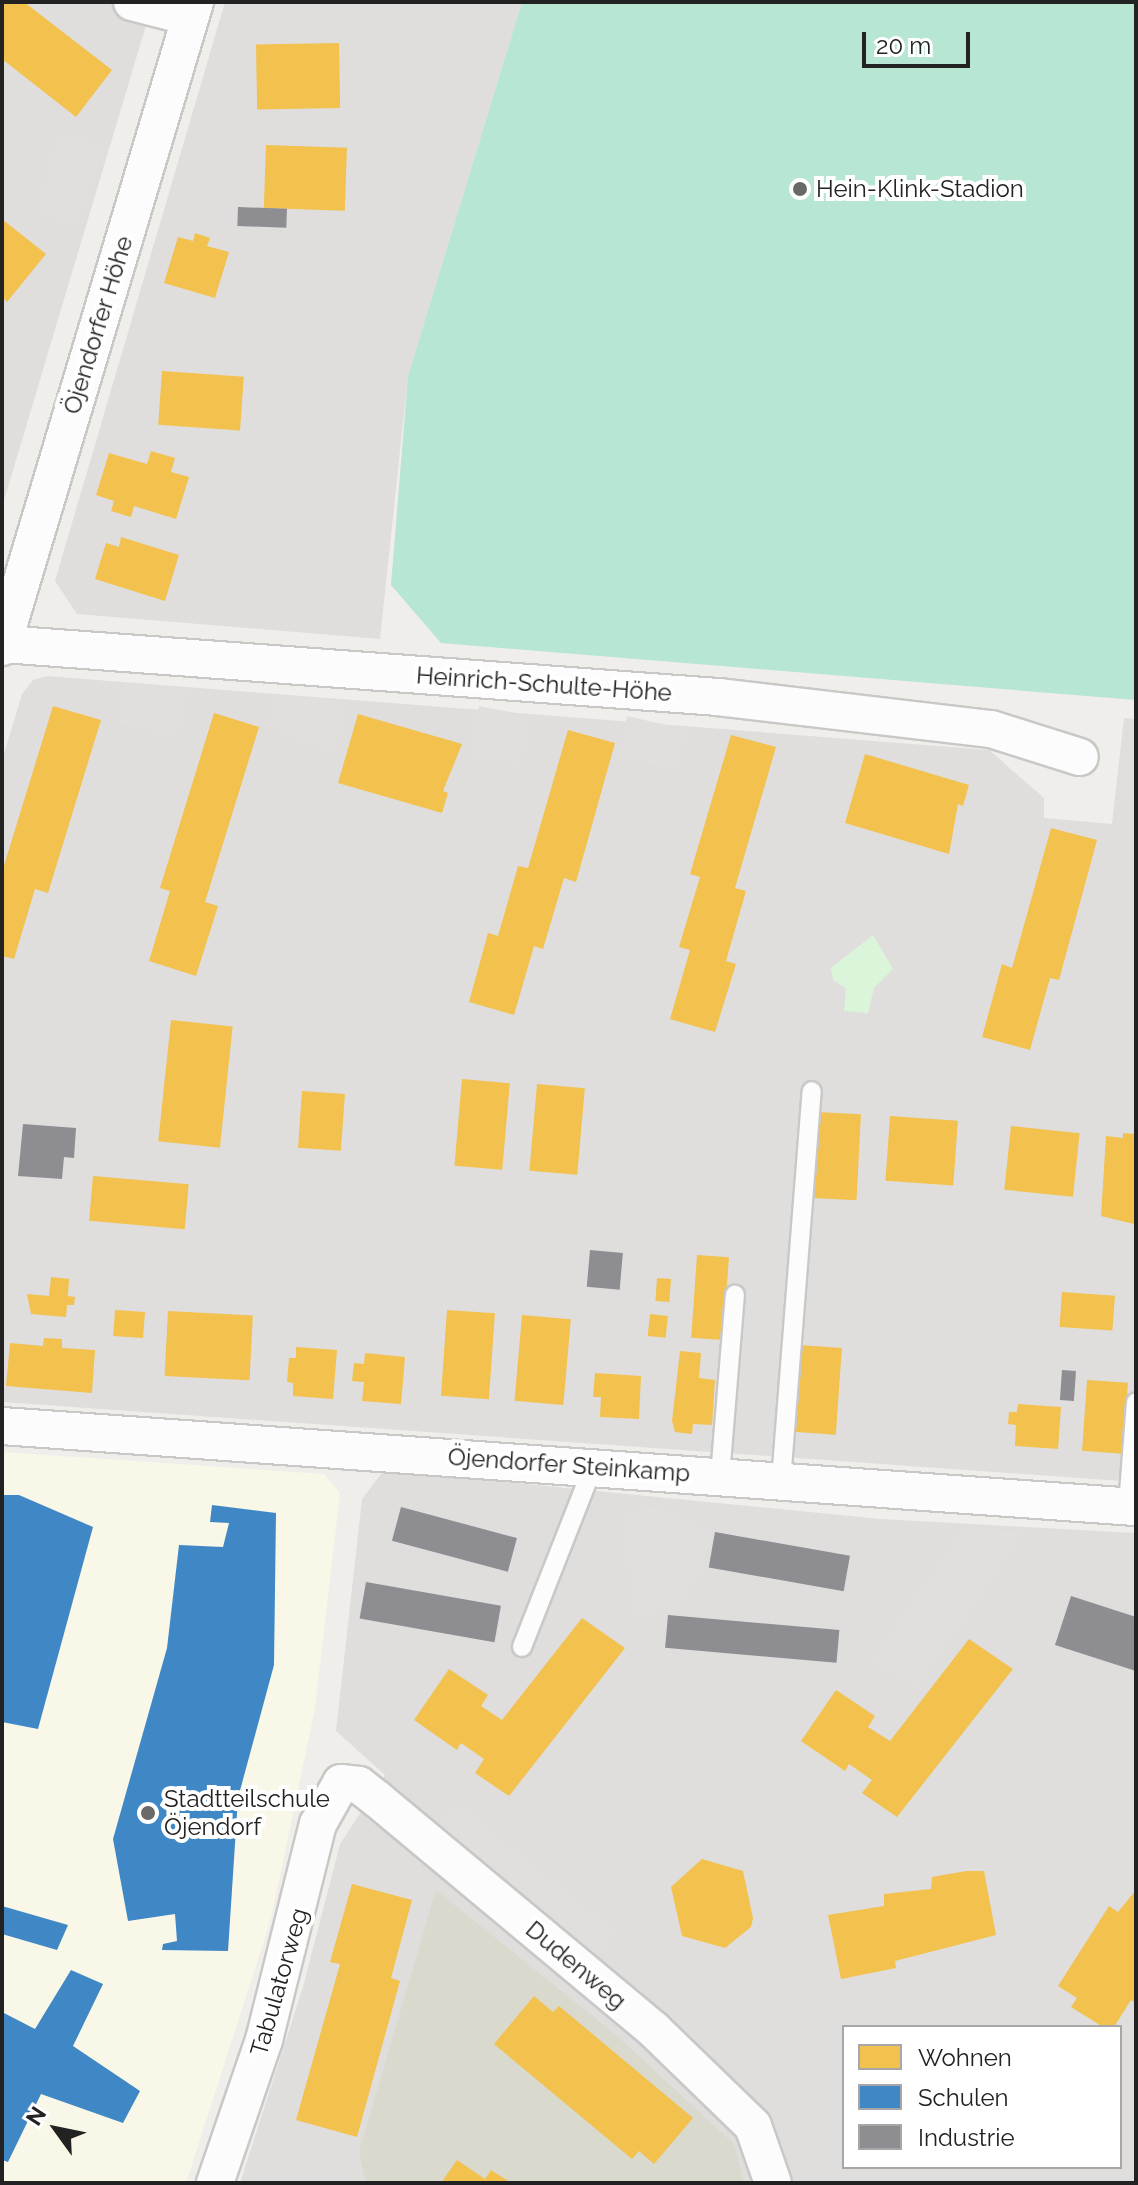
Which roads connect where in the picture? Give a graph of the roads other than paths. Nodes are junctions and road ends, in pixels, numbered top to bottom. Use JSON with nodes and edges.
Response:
{"nodes":[{"id":1,"x":132,"y":2,"type":"edge"},
{"id":2,"x":193,"y":10,"type":"edge"},
{"id":3,"x":2,"y":646,"type":"edge"},
{"id":4,"x":1080,"y":757,"type":"dead end"},
{"id":5,"x":812,"y":1091,"type":"dead end"},
{"id":6,"x":735,"y":1295,"type":"dead end"},
{"id":7,"x":1136,"y":1402,"type":"edge"},
{"id":8,"x":2,"y":1426,"type":"edge"},
{"id":9,"x":593,"y":1467,"type":"junction"},
{"id":10,"x":720,"y":1476,"type":"junction"},
{"id":11,"x":781,"y":1481,"type":"junction"},
{"id":12,"x":1132,"y":1506,"type":"edge"},
{"id":13,"x":522,"y":1647,"type":"dead end"},
{"id":14,"x":341,"y":1783,"type":"joint"},
{"id":15,"x":215,"y":2183,"type":"edge"},
{"id":16,"x":773,"y":2183,"type":"edge"}],
"edges":[{"from":1,"to":2,"type":"street"},
{"from":2,"to":3,"type":"street","name":"Öjendorfer Höhe"},
{"from":3,"to":4,"type":"street","name":"Heinrich-Schulte-Höhe"},
{"from":5,"to":11,"type":"lane"},
{"from":6,"to":10,"type":"lane"},
{"from":7,"to":12,"type":"lane"},
{"from":8,"to":9,"type":"street","name":"Öjendorfer Steinkamp"},
{"from":9,"to":10,"type":"street","name":"Öjendorfer Steinkamp"},
{"from":9,"to":13,"type":"lane"},
{"from":10,"to":11,"type":"street","name":"Öjendorfer Steinkamp"},
{"from":11,"to":12,"type":"street","name":"Öjendorfer Steinkamp"},
{"from":14,"to":15,"type":"street","name":"Tabulatorweg"},
{"from":14,"to":16,"type":"street","name":"Dudenweg"}]}
